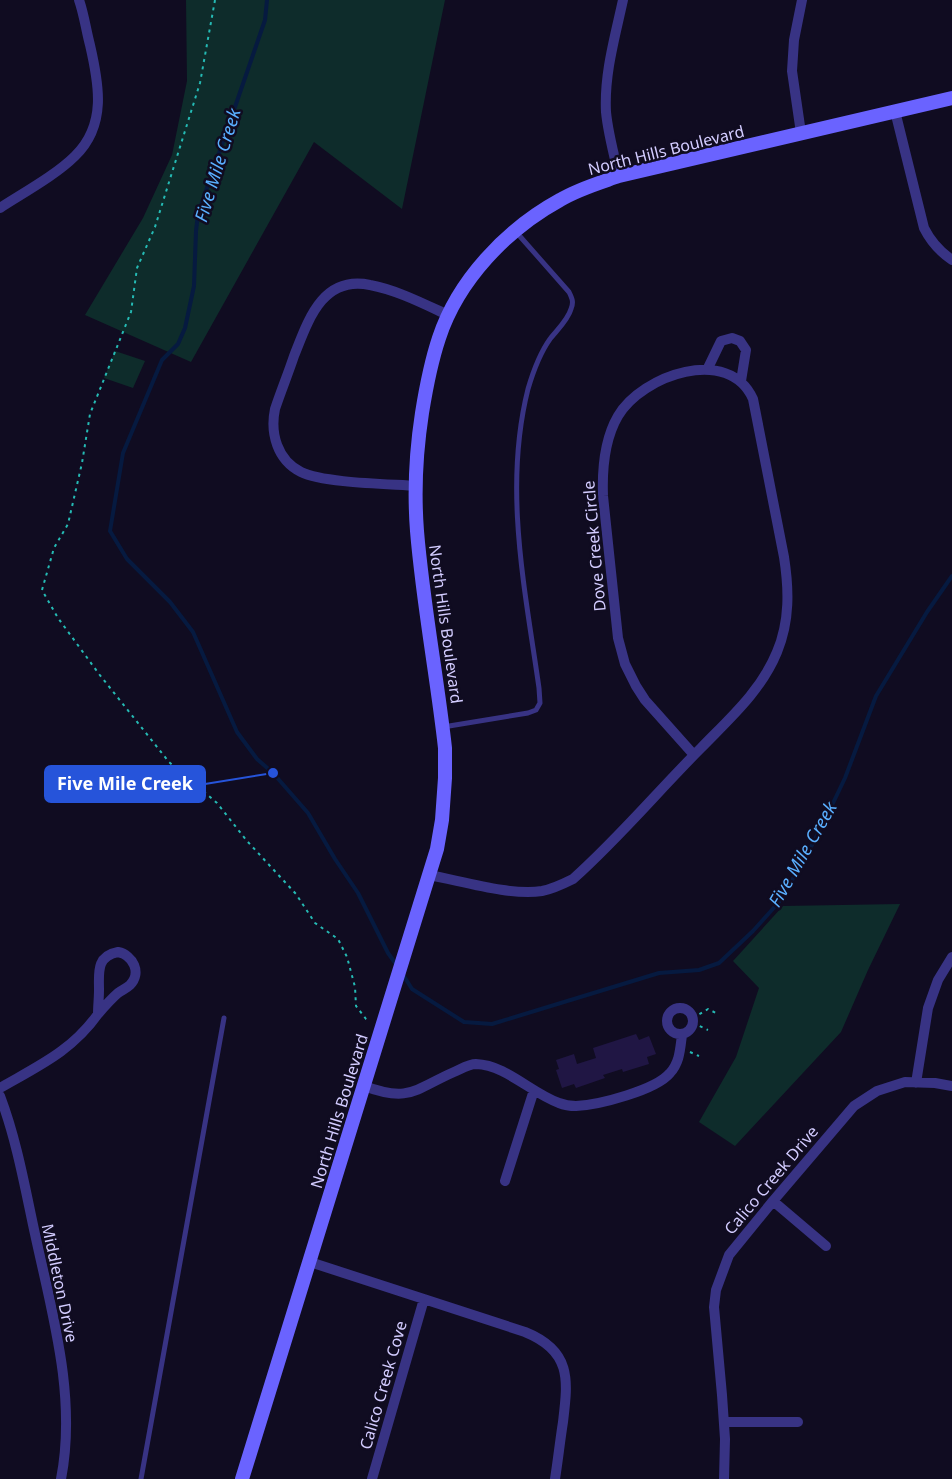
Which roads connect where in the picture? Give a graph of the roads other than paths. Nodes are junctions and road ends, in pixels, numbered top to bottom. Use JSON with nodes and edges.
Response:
{"nodes":[{"id":1,"x":79,"y":0,"type":"edge"},
{"id":2,"x":623,"y":0,"type":"edge"},
{"id":3,"x":802,"y":0,"type":"edge"},
{"id":4,"x":952,"y":98,"type":"edge"},
{"id":5,"x":896,"y":111,"type":"junction"},
{"id":6,"x":801,"y":134,"type":"junction"},
{"id":7,"x":619,"y":176,"type":"junction"},
{"id":8,"x":0,"y":208,"type":"edge"},
{"id":9,"x":516,"y":232,"type":"junction"},
{"id":10,"x":952,"y":260,"type":"edge"},
{"id":11,"x":448,"y":315,"type":"junction"},
{"id":12,"x":707,"y":370,"type":"junction"},
{"id":13,"x":741,"y":381,"type":"junction"},
{"id":14,"x":417,"y":486,"type":"junction"},
{"id":15,"x":443,"y":727,"type":"junction"},
{"id":16,"x":694,"y":755,"type":"junction"},
{"id":17,"x":429,"y":874,"type":"junction"},
{"id":18,"x":952,"y":957,"type":"edge"},
{"id":19,"x":98,"y":1014,"type":"junction"},
{"id":20,"x":224,"y":1018,"type":"dead end"},
{"id":21,"x":682,"y":1035,"type":"junction"},
{"id":22,"x":916,"y":1083,"type":"junction"},
{"id":23,"x":364,"y":1086,"type":"junction"},
{"id":24,"x":952,"y":1086,"type":"edge"},
{"id":25,"x":0,"y":1088,"type":"edge"},
{"id":26,"x":534,"y":1090,"type":"junction"},
{"id":27,"x":0,"y":1096,"type":"edge"},
{"id":28,"x":505,"y":1181,"type":"dead end"},
{"id":29,"x":773,"y":1201,"type":"junction"},
{"id":30,"x":826,"y":1246,"type":"dead end"},
{"id":31,"x":310,"y":1263,"type":"junction"},
{"id":32,"x":424,"y":1299,"type":"junction"},
{"id":33,"x":724,"y":1422,"type":"junction"},
{"id":34,"x":798,"y":1422,"type":"dead end"},
{"id":35,"x":61,"y":1479,"type":"edge"},
{"id":36,"x":141,"y":1479,"type":"edge"},
{"id":37,"x":242,"y":1479,"type":"edge"},
{"id":38,"x":372,"y":1479,"type":"edge"},
{"id":39,"x":555,"y":1479,"type":"edge"},
{"id":40,"x":724,"y":1479,"type":"edge"}],
"edges":[{"from":1,"to":8,"type":"street"},
{"from":2,"to":7,"type":"street"},
{"from":3,"to":6,"type":"street"},
{"from":4,"to":5,"type":"street","name":"North Hills Boulevard"},
{"from":5,"to":6,"type":"street","name":"North Hills Boulevard"},
{"from":5,"to":10,"type":"street"},
{"from":6,"to":7,"type":"street","name":"North Hills Boulevard"},
{"from":7,"to":9,"type":"street","name":"North Hills Boulevard"},
{"from":9,"to":11,"type":"street","name":"North Hills Boulevard"},
{"from":9,"to":15,"type":"lane"},
{"from":11,"to":14,"type":"street","name":"North Hills Boulevard"},
{"from":11,"to":14,"type":"street"},
{"from":12,"to":13,"type":"street","name":"Dove Creek Circle"},
{"from":12,"to":13,"type":"street"},
{"from":12,"to":16,"type":"street","name":"Dove Creek Circle"},
{"from":13,"to":16,"type":"street"},
{"from":14,"to":15,"type":"street","name":"North Hills Boulevard"},
{"from":15,"to":17,"type":"street","name":"North Hills Boulevard"},
{"from":16,"to":17,"type":"street"},
{"from":17,"to":23,"type":"street","name":"North Hills Boulevard"},
{"from":18,"to":22,"type":"street"},
{"from":19,"to":19,"type":"street"},
{"from":19,"to":25,"type":"street"},
{"from":20,"to":36,"type":"lane"},
{"from":21,"to":21,"type":"street"},
{"from":21,"to":26,"type":"street"},
{"from":22,"to":24,"type":"street","name":"Calico Creek Drive"},
{"from":22,"to":29,"type":"street","name":"Calico Creek Drive"},
{"from":23,"to":26,"type":"street"},
{"from":23,"to":31,"type":"street","name":"North Hills Boulevard"},
{"from":26,"to":28,"type":"street"},
{"from":27,"to":35,"type":"street","name":"Middleton Drive"},
{"from":29,"to":30,"type":"street"},
{"from":29,"to":33,"type":"street","name":"Calico Creek Drive"},
{"from":31,"to":32,"type":"street"},
{"from":31,"to":37,"type":"street","name":"North Hills Boulevard"},
{"from":32,"to":38,"type":"street","name":"Calico Creek Cove"},
{"from":32,"to":39,"type":"street"},
{"from":33,"to":34,"type":"street"},
{"from":33,"to":40,"type":"street","name":"Calico Creek Drive"}]}
